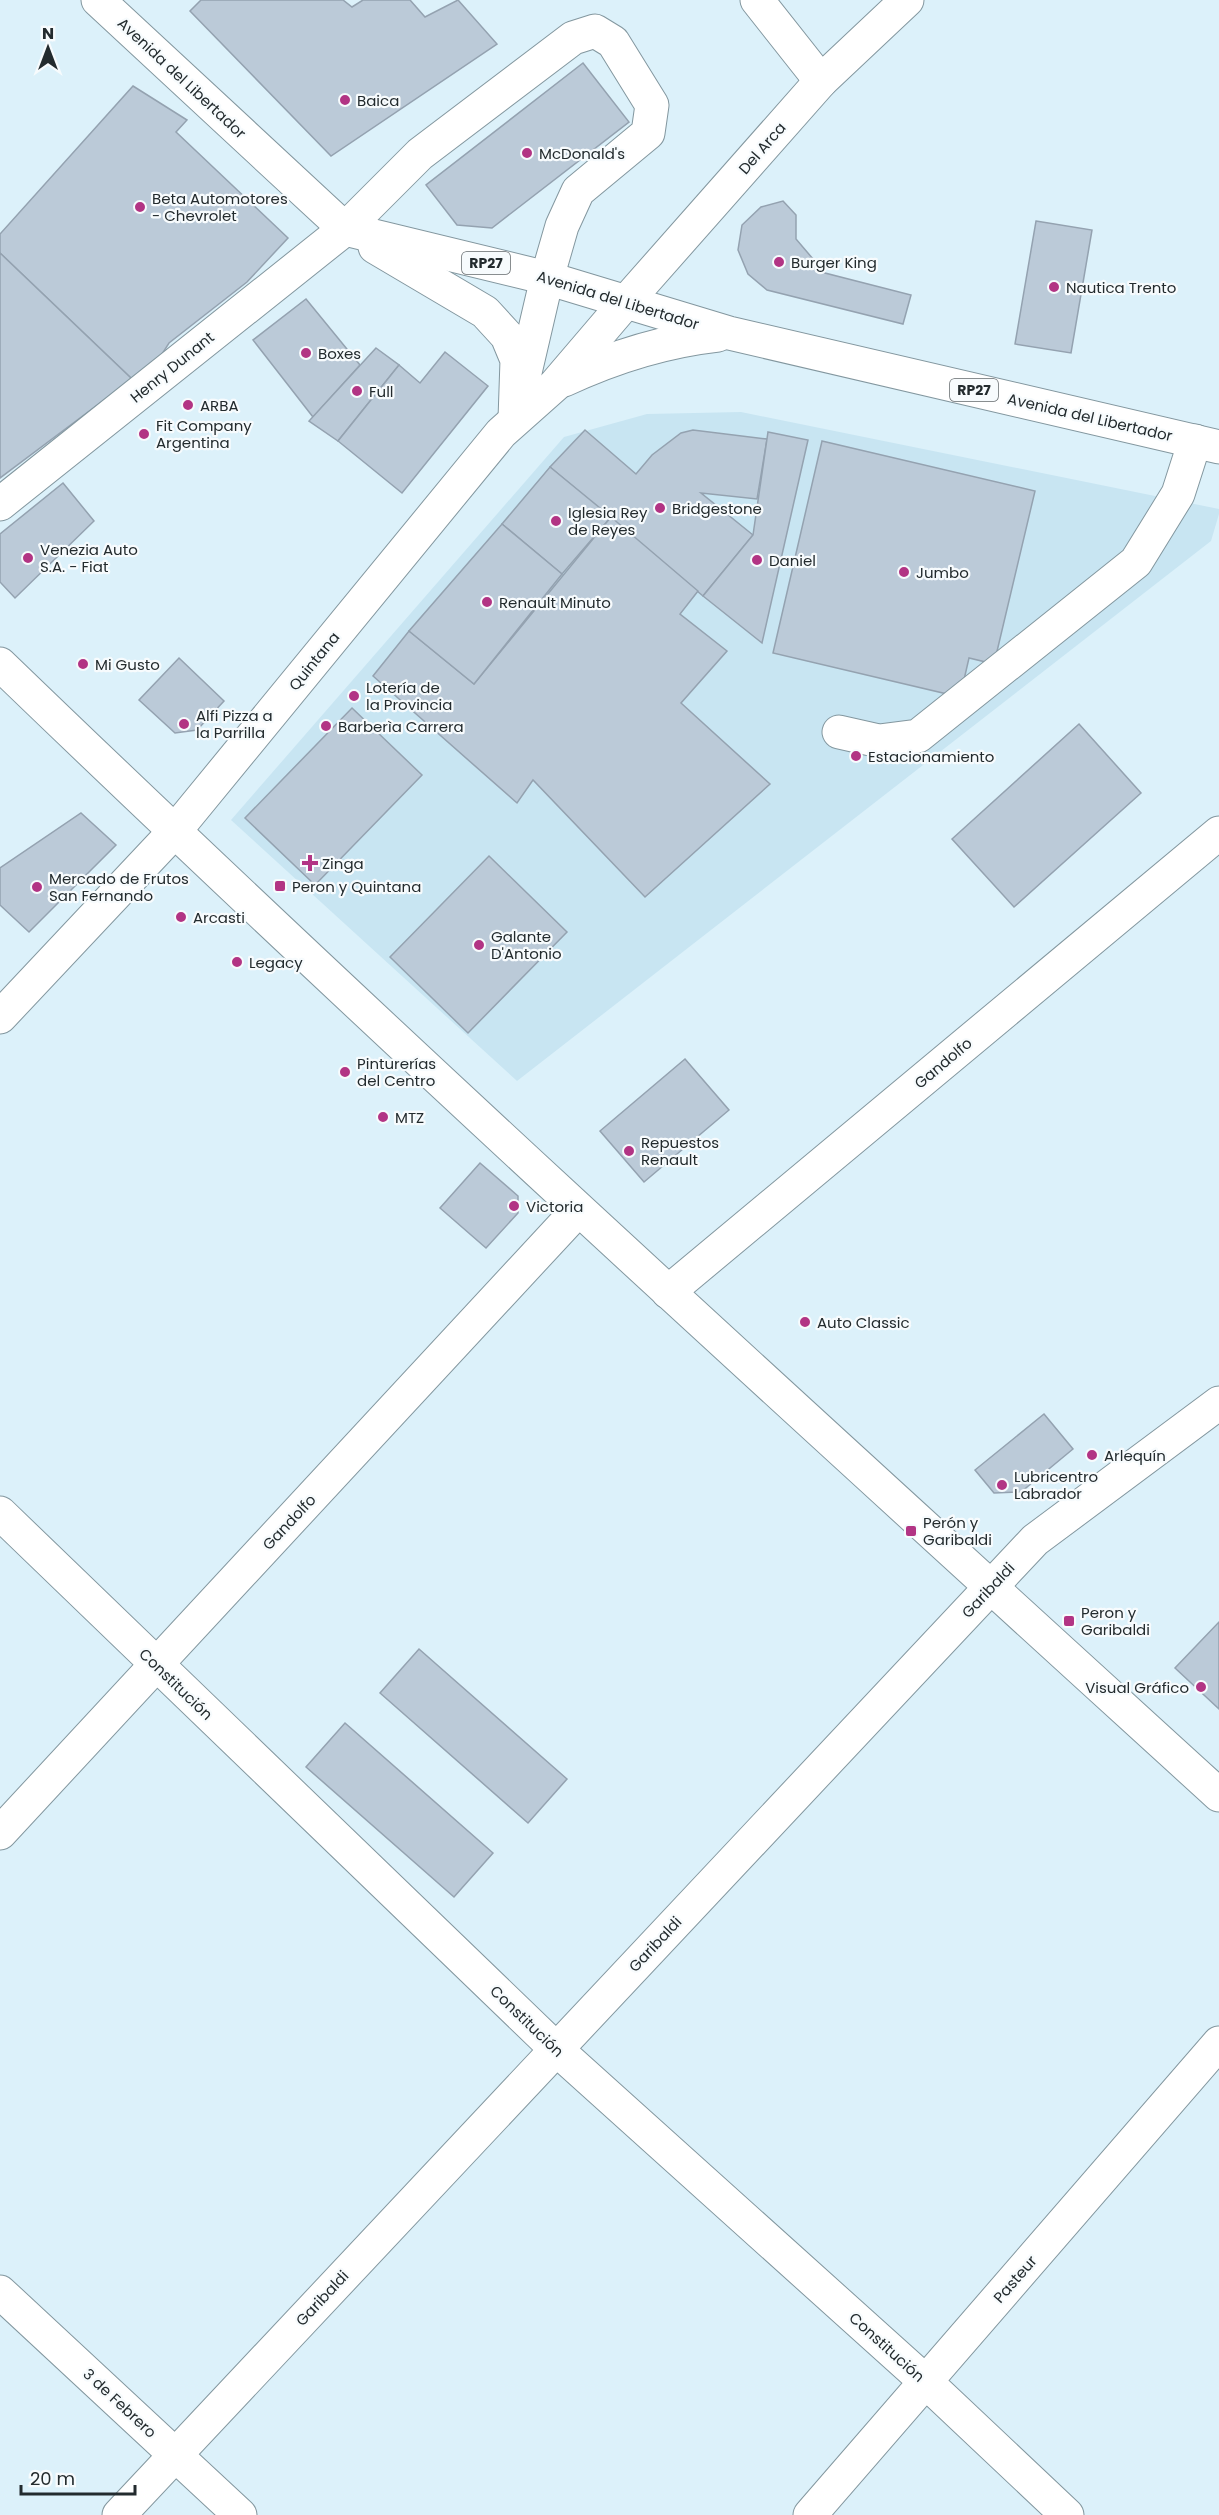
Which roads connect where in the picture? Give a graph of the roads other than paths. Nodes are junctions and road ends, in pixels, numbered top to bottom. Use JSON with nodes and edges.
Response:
{"nodes":[{"id":1,"x":98,"y":0,"type":"edge"},
{"id":2,"x":757,"y":0,"type":"edge"},
{"id":3,"x":907,"y":0,"type":"edge"},
{"id":4,"x":821,"y":81,"type":"junction"},
{"id":5,"x":345,"y":229,"type":"junction"},
{"id":6,"x":547,"y":278,"type":"junction"},
{"id":7,"x":625,"y":303,"type":"junction"},
{"id":8,"x":729,"y":333,"type":"junction"},
{"id":9,"x":555,"y":385,"type":"junction"},
{"id":10,"x":515,"y":419,"type":"junction"},
{"id":11,"x":1207,"y":444,"type":"edge"},
{"id":12,"x":0,"y":504,"type":"edge"},
{"id":13,"x":0,"y":664,"type":"edge"},
{"id":14,"x":839,"y":732,"type":"dead end"},
{"id":15,"x":174,"y":832,"type":"junction"},
{"id":16,"x":1219,"y":833,"type":"edge"},
{"id":17,"x":0,"y":1017,"type":"edge"},
{"id":18,"x":578,"y":1210,"type":"junction"},
{"id":19,"x":668,"y":1292,"type":"junction"},
{"id":20,"x":1219,"y":1403,"type":"edge"},
{"id":21,"x":0,"y":1513,"type":"edge"},
{"id":22,"x":991,"y":1587,"type":"junction"},
{"id":23,"x":156,"y":1665,"type":"junction"},
{"id":24,"x":1219,"y":1795,"type":"edge"},
{"id":25,"x":0,"y":1833,"type":"edge"},
{"id":26,"x":1219,"y":2043,"type":"edge"},
{"id":27,"x":556,"y":2049,"type":"junction"},
{"id":28,"x":0,"y":2292,"type":"edge"},
{"id":29,"x":926,"y":2382,"type":"junction"},
{"id":30,"x":175,"y":2454,"type":"junction"},
{"id":31,"x":119,"y":2515,"type":"edge"},
{"id":32,"x":240,"y":2515,"type":"edge"},
{"id":33,"x":810,"y":2515,"type":"edge"},
{"id":34,"x":1067,"y":2515,"type":"edge"}],
"edges":[{"from":1,"to":5,"type":"street","name":"Avenida del Libertador","number":"RP27"},
{"from":2,"to":4,"type":"street"},
{"from":3,"to":4,"type":"street","name":"Del Arca"},
{"from":4,"to":7,"type":"street","name":"Del Arca"},
{"from":5,"to":6,"type":"street","name":"Avenida del Libertador","number":"RP27"},
{"from":5,"to":6,"type":"street","name":"Henry Dunant"},
{"from":5,"to":10,"type":"street","number":"RP27"},
{"from":5,"to":12,"type":"street","name":"Henry Dunant"},
{"from":6,"to":7,"type":"street","name":"Avenida del Libertador","number":"RP27"},
{"from":6,"to":10,"type":"street","name":"Henry Dunant"},
{"from":7,"to":8,"type":"street","name":"Avenida del Libertador","number":"RP27"},
{"from":7,"to":9,"type":"street","name":"Quintana","number":"RP27"},
{"from":8,"to":9,"type":"street","number":"RP27"},
{"from":8,"to":11,"type":"street","name":"Avenida del Libertador","number":"RP27"},
{"from":9,"to":10,"type":"street","name":"Quintana","number":"RP27"},
{"from":10,"to":15,"type":"street","name":"Quintana","number":"RP27"},
{"from":11,"to":14,"type":"street"},
{"from":13,"to":15,"type":"street"},
{"from":15,"to":17,"type":"street","name":"Quintana"},
{"from":15,"to":18,"type":"street"},
{"from":16,"to":19,"type":"street","name":"Gandolfo"},
{"from":18,"to":19,"type":"street"},
{"from":18,"to":23,"type":"street","name":"Gandolfo"},
{"from":19,"to":22,"type":"street"},
{"from":20,"to":22,"type":"street","name":"Garibaldi"},
{"from":21,"to":23,"type":"street","name":"Constitución"},
{"from":22,"to":24,"type":"street"},
{"from":22,"to":27,"type":"street","name":"Garibaldi"},
{"from":23,"to":25,"type":"street","name":"Gandolfo"},
{"from":23,"to":27,"type":"street","name":"Constitución"},
{"from":26,"to":29,"type":"street","name":"Pasteur"},
{"from":27,"to":29,"type":"street","name":"Constitución"},
{"from":27,"to":30,"type":"street","name":"Garibaldi"},
{"from":28,"to":30,"type":"street","name":"3 de Febrero"},
{"from":29,"to":33,"type":"street","name":"Pasteur"},
{"from":29,"to":34,"type":"street","name":"Constitución"},
{"from":30,"to":31,"type":"street","name":"Garibaldi"},
{"from":30,"to":32,"type":"street","name":"3 de Febrero"}]}
